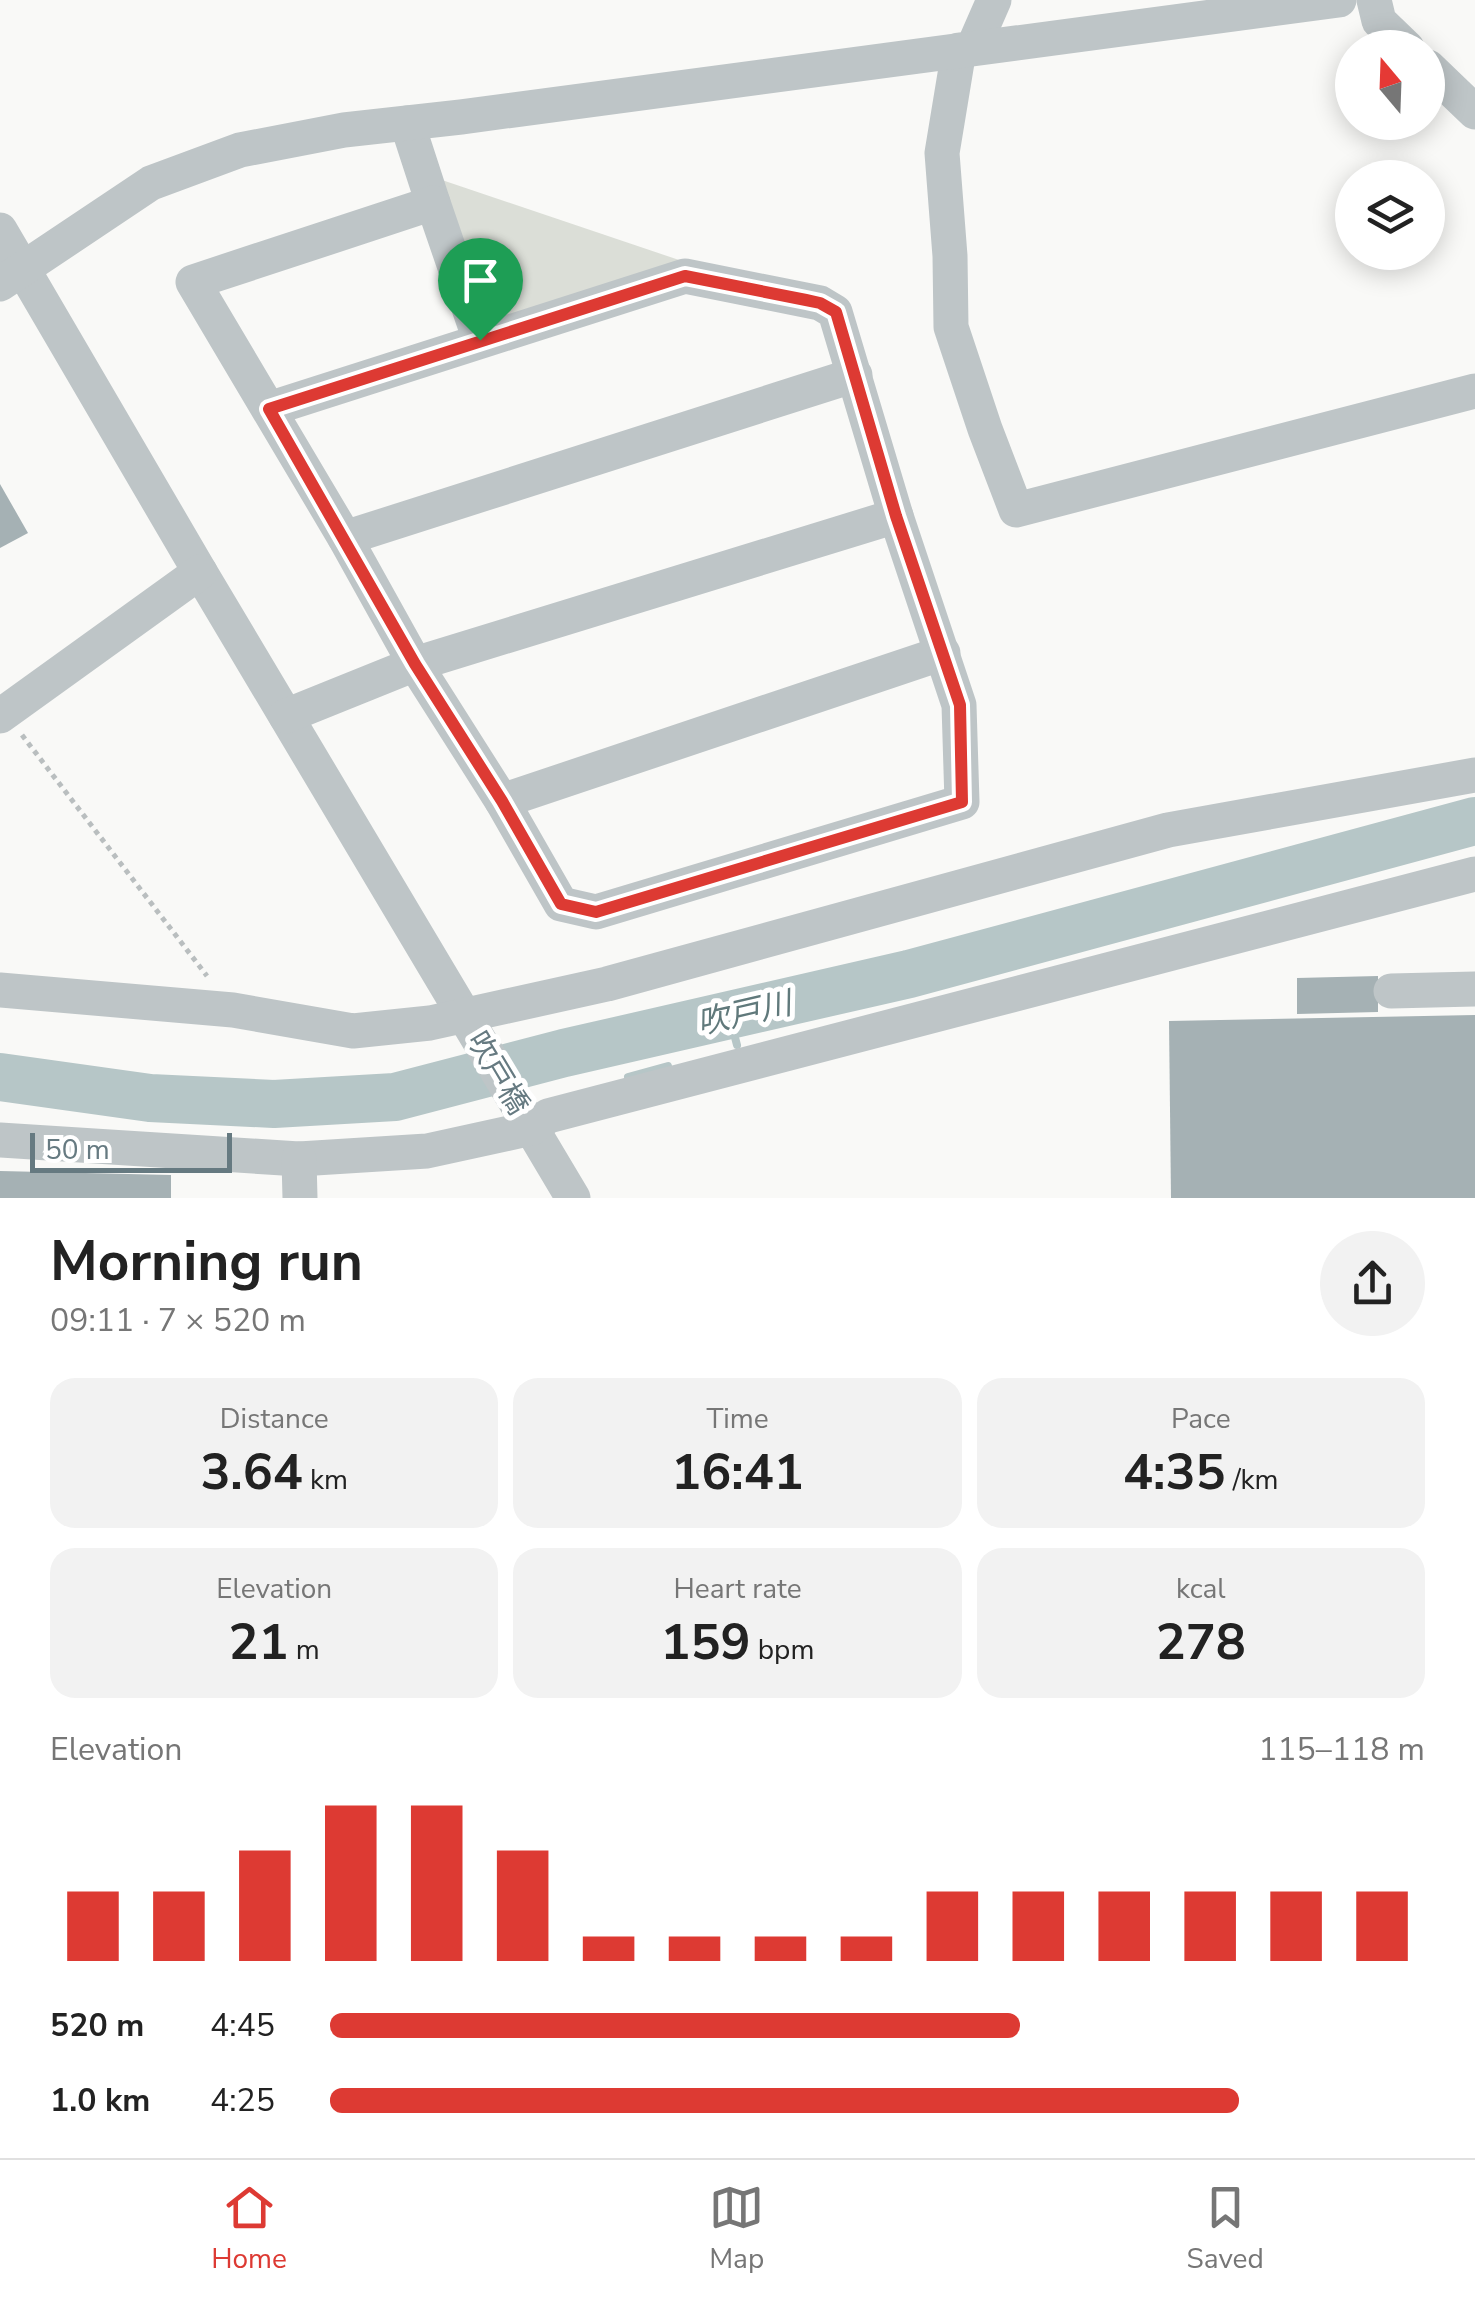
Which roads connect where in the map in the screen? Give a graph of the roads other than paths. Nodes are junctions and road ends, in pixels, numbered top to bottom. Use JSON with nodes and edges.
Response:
{"nodes":[{"id":1,"x":994,"y":0,"type":"edge"},
{"id":2,"x":1339,"y":0,"type":"edge"},
{"id":3,"x":1374,"y":0,"type":"edge"},
{"id":4,"x":1389,"y":30,"type":"edge"},
{"id":5,"x":966,"y":49,"type":"junction"},
{"id":6,"x":1445,"y":83,"type":"edge"},
{"id":7,"x":1475,"y":112,"type":"edge"},
{"id":8,"x":407,"y":123,"type":"junction"},
{"id":9,"x":432,"y":203,"type":"junction"},
{"id":10,"x":0,"y":230,"type":"edge"},
{"id":11,"x":12,"y":275,"type":"edge"},
{"id":12,"x":480,"y":340,"type":"junction"},
{"id":13,"x":855,"y":376,"type":"junction"},
{"id":14,"x":1475,"y":391,"type":"edge"},
{"id":15,"x":269,"y":409,"type":"junction"},
{"id":16,"x":896,"y":516,"type":"junction"},
{"id":17,"x":344,"y":538,"type":"junction"},
{"id":18,"x":200,"y":572,"type":"junction"},
{"id":19,"x":942,"y":654,"type":"junction"},
{"id":20,"x":415,"y":664,"type":"junction"},
{"id":21,"x":2,"y":714,"type":"edge"},
{"id":22,"x":286,"y":716,"type":"junction"},
{"id":23,"x":1475,"y":776,"type":"edge"},
{"id":24,"x":502,"y":801,"type":"junction"},
{"id":25,"x":1475,"y":874,"type":"edge"},
{"id":26,"x":1475,"y":989,"type":"edge"},
{"id":27,"x":0,"y":990,"type":"edge"},
{"id":28,"x":1391,"y":991,"type":"dead end"},
{"id":29,"x":465,"y":1017,"type":"junction"},
{"id":30,"x":532,"y":1128,"type":"junction"},
{"id":31,"x":0,"y":1140,"type":"edge"},
{"id":32,"x":299,"y":1159,"type":"junction"},
{"id":33,"x":300,"y":1198,"type":"edge"},
{"id":34,"x":573,"y":1198,"type":"edge"}],
"edges":[{"from":1,"to":5,"type":"street"},
{"from":2,"to":5,"type":"street"},
{"from":3,"to":4,"type":"street"},
{"from":5,"to":8,"type":"street"},
{"from":5,"to":14,"type":"street"},
{"from":6,"to":7,"type":"street"},
{"from":8,"to":9,"type":"street"},
{"from":8,"to":11,"type":"street"},
{"from":9,"to":12,"type":"street"},
{"from":9,"to":15,"type":"street"},
{"from":10,"to":11,"type":"street","name":"吹戸橋"},
{"from":11,"to":18,"type":"street","name":"吹戸橋"},
{"from":12,"to":13,"type":"street"},
{"from":12,"to":15,"type":"street"},
{"from":13,"to":16,"type":"street"},
{"from":13,"to":17,"type":"street"},
{"from":15,"to":17,"type":"street"},
{"from":16,"to":19,"type":"street"},
{"from":16,"to":20,"type":"street"},
{"from":17,"to":20,"type":"street"},
{"from":18,"to":21,"type":"street"},
{"from":18,"to":22,"type":"street","name":"吹戸橋"},
{"from":19,"to":24,"type":"street"},
{"from":19,"to":24,"type":"street"},
{"from":20,"to":22,"type":"street"},
{"from":20,"to":24,"type":"street"},
{"from":22,"to":29,"type":"street","name":"吹戸橋"},
{"from":23,"to":29,"type":"street"},
{"from":25,"to":30,"type":"street"},
{"from":26,"to":28,"type":"street"},
{"from":27,"to":29,"type":"street"},
{"from":29,"to":30,"type":"street","name":"吹戸橋"},
{"from":30,"to":32,"type":"street"},
{"from":30,"to":34,"type":"street","name":"吹戸橋"},
{"from":31,"to":32,"type":"street"},
{"from":32,"to":33,"type":"street"}]}
